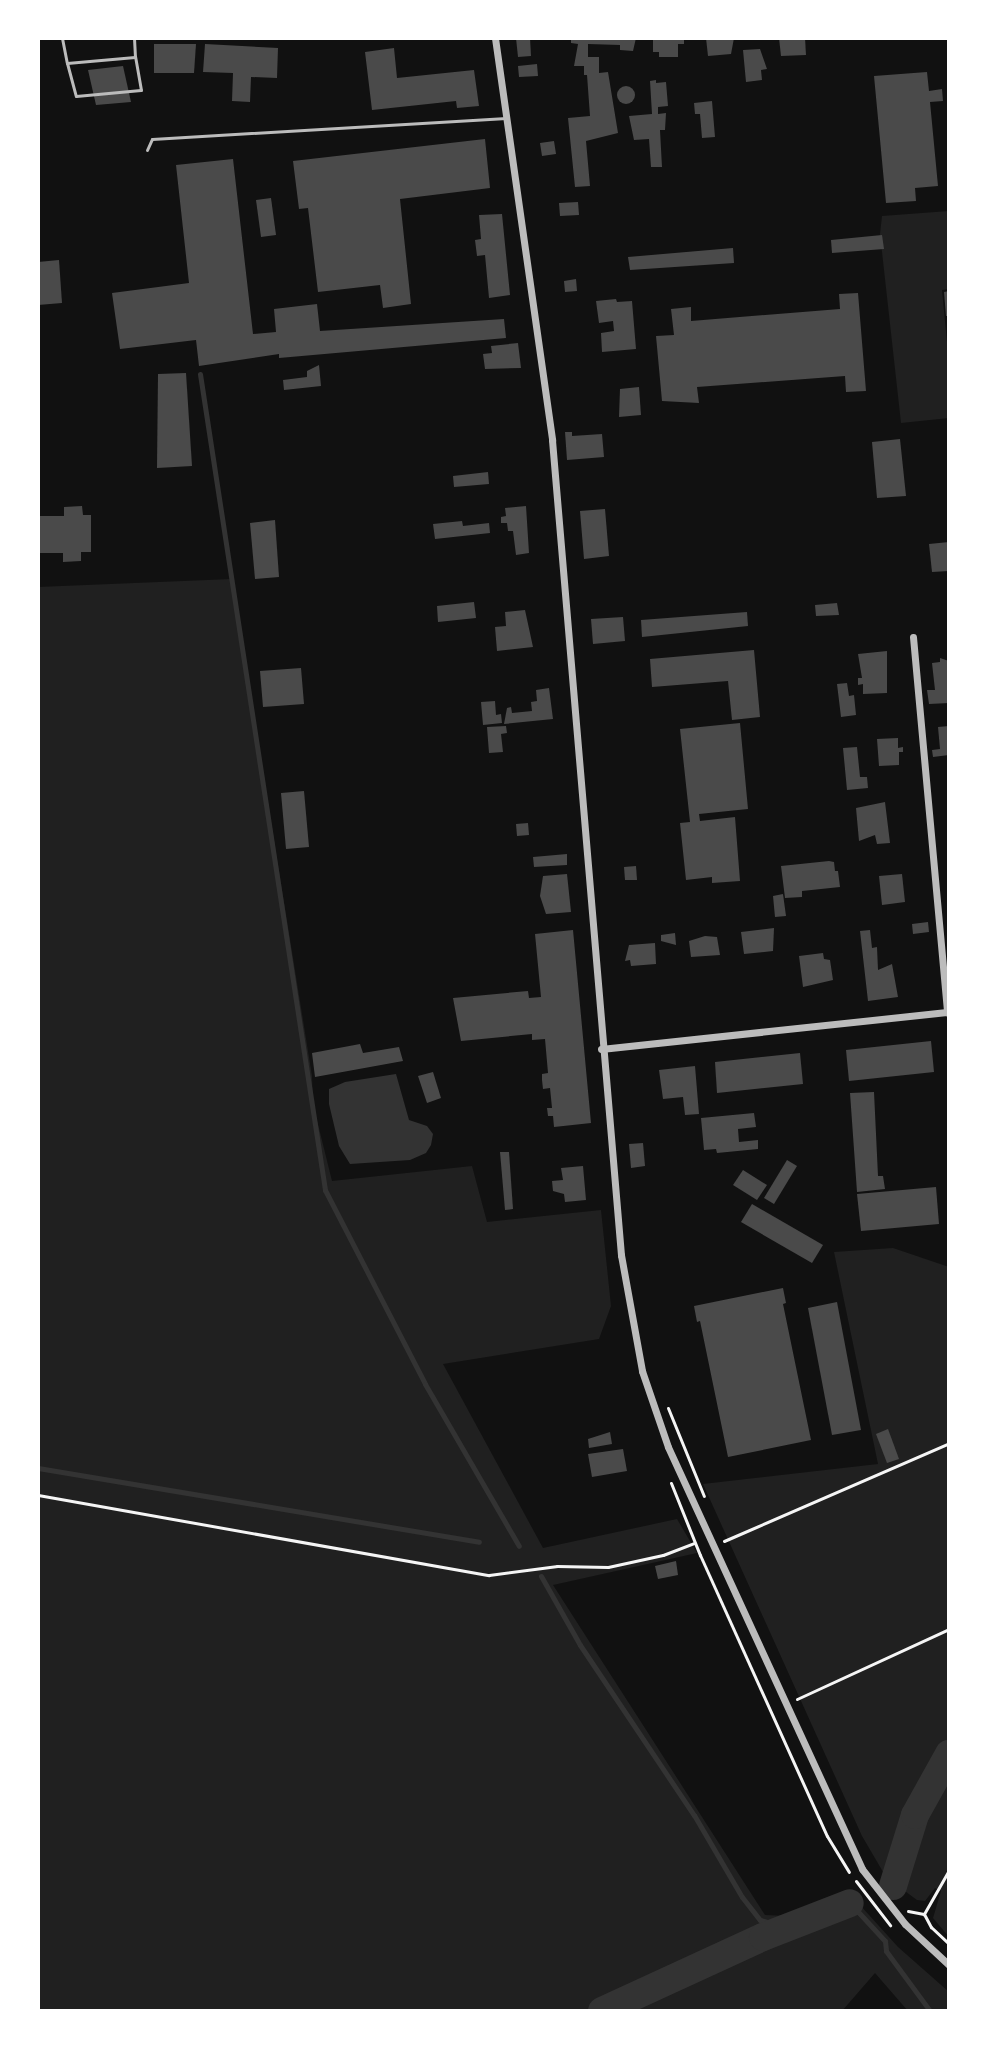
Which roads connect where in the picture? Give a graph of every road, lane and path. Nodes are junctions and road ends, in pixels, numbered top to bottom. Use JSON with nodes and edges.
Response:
{"nodes":[{"id":1,"x":62,"y":38,"type":"edge"},
{"id":2,"x":134,"y":38,"type":"edge"},
{"id":3,"x":495,"y":38,"type":"edge"},
{"id":4,"x":135,"y":57,"type":"junction"},
{"id":5,"x":67,"y":63,"type":"junction"},
{"id":6,"x":506,"y":118,"type":"junction"},
{"id":7,"x":147,"y":150,"type":"dead end"},
{"id":8,"x":913,"y":637,"type":"dead end"},
{"id":9,"x":948,"y":1012,"type":"edge"},
{"id":10,"x":601,"y":1049,"type":"junction"},
{"id":11,"x":663,"y":1398,"type":"dead end"},
{"id":12,"x":949,"y":1443,"type":"edge"},
{"id":13,"x":38,"y":1495,"type":"edge"},
{"id":14,"x":702,"y":1499,"type":"dead end"},
{"id":15,"x":680,"y":1509,"type":"dead end"},
{"id":16,"x":694,"y":1543,"type":"junction"},
{"id":17,"x":713,"y":1546,"type":"junction"},
{"id":18,"x":949,"y":1629,"type":"edge"},
{"id":19,"x":786,"y":1704,"type":"junction"},
{"id":20,"x":949,"y":1870,"type":"edge"},
{"id":21,"x":907,"y":1912,"type":"dead end"},
{"id":22,"x":924,"y":1914,"type":"junction"},
{"id":23,"x":886,"y":1922,"type":"dead end"},
{"id":24,"x":949,"y":1944,"type":"edge"},
{"id":25,"x":949,"y":1965,"type":"edge"}],
"edges":[{"from":1,"to":5,"type":"lane"},
{"from":2,"to":4,"type":"lane"},
{"from":3,"to":6,"type":"street"},
{"from":4,"to":5,"type":"lane"},
{"from":4,"to":5,"type":"lane"},
{"from":6,"to":7,"type":"lane"},
{"from":6,"to":10,"type":"street"},
{"from":8,"to":9,"type":"street"},
{"from":9,"to":10,"type":"street"},
{"from":10,"to":17,"type":"street"},
{"from":11,"to":14,"type":"path"},
{"from":12,"to":17,"type":"path"},
{"from":13,"to":16,"type":"path"},
{"from":15,"to":16,"type":"path"},
{"from":16,"to":23,"type":"path"},
{"from":17,"to":19,"type":"street"},
{"from":18,"to":19,"type":"path"},
{"from":19,"to":25,"type":"street"},
{"from":20,"to":22,"type":"path"},
{"from":21,"to":22,"type":"path"},
{"from":22,"to":24,"type":"path"}]}
